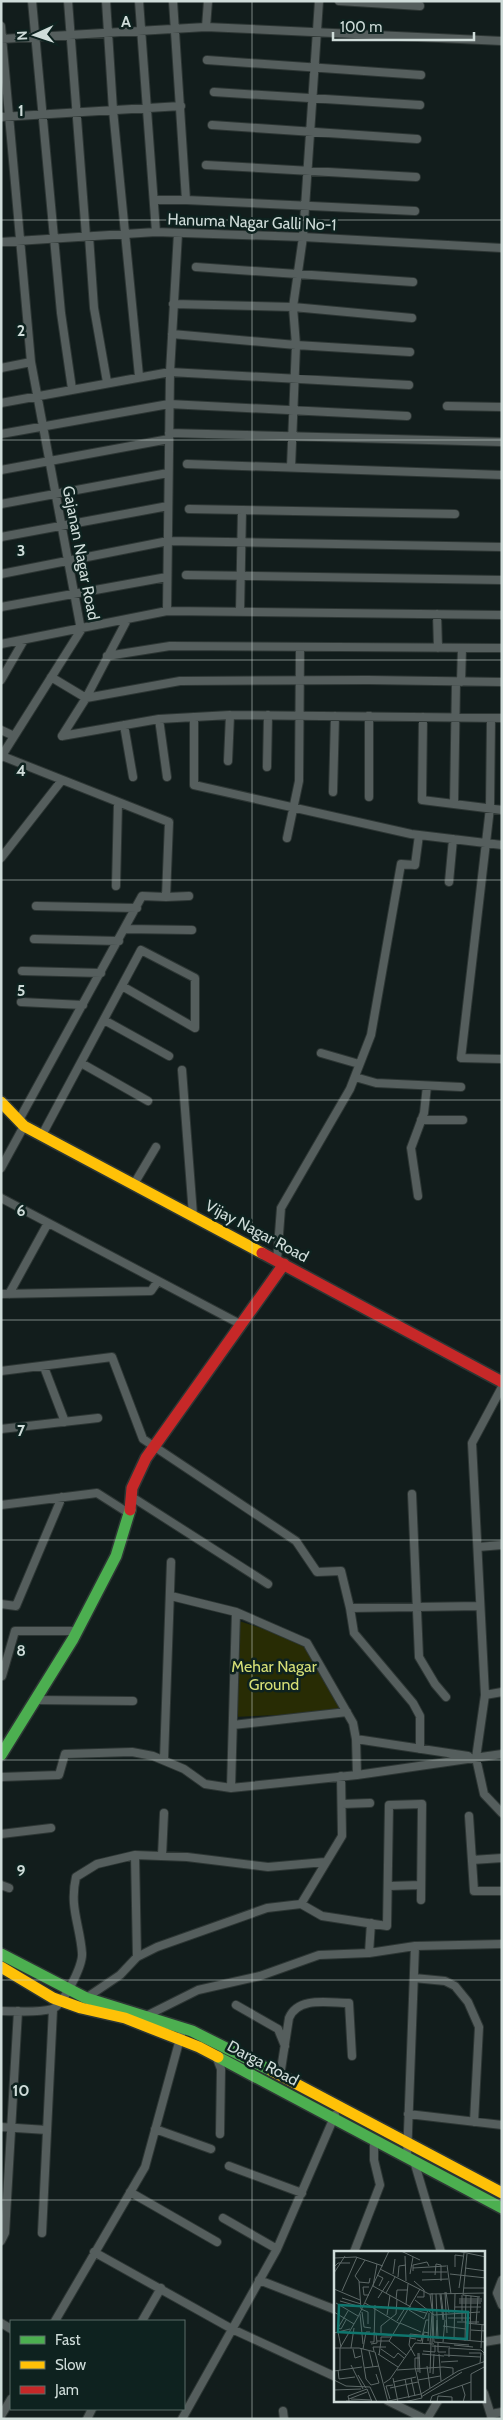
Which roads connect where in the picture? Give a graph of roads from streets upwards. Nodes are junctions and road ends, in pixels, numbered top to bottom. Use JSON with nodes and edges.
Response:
{"nodes":[{"id":1,"x":32,"y":1,"type":"edge"},
{"id":2,"x":68,"y":1,"type":"edge"},
{"id":3,"x":106,"y":1,"type":"edge"},
{"id":4,"x":140,"y":1,"type":"edge"},
{"id":5,"x":173,"y":1,"type":"edge"},
{"id":6,"x":208,"y":1,"type":"edge"},
{"id":7,"x":319,"y":1,"type":"edge"},
{"id":8,"x":339,"y":1,"type":"edge"},
{"id":9,"x":420,"y":6,"type":"dead end"},
{"id":10,"x":1,"y":26,"type":"edge"},
{"id":11,"x":206,"y":27,"type":"junction"},
{"id":12,"x":174,"y":28,"type":"junction"},
{"id":13,"x":142,"y":30,"type":"junction"},
{"id":14,"x":109,"y":32,"type":"junction"},
{"id":15,"x":317,"y":33,"type":"junction"},
{"id":16,"x":71,"y":35,"type":"junction"},
{"id":17,"x":35,"y":37,"type":"junction"},
{"id":18,"x":2,"y":39,"type":"edge"},
{"id":19,"x":502,"y":41,"type":"edge"},
{"id":20,"x":207,"y":60,"type":"dead end"},
{"id":21,"x":314,"y":68,"type":"junction"},
{"id":22,"x":421,"y":75,"type":"dead end"},
{"id":23,"x":214,"y":92,"type":"dead end"},
{"id":24,"x":312,"y":99,"type":"junction"},
{"id":25,"x":420,"y":105,"type":"dead end"},
{"id":26,"x":181,"y":106,"type":"junction"},
{"id":27,"x":148,"y":108,"type":"junction"},
{"id":28,"x":113,"y":110,"type":"junction"},
{"id":29,"x":77,"y":112,"type":"junction"},
{"id":30,"x":42,"y":115,"type":"junction"},
{"id":31,"x":5,"y":117,"type":"edge"},
{"id":32,"x":212,"y":125,"type":"dead end"},
{"id":33,"x":310,"y":132,"type":"junction"},
{"id":34,"x":417,"y":139,"type":"dead end"},
{"id":35,"x":206,"y":165,"type":"dead end"},
{"id":36,"x":308,"y":172,"type":"junction"},
{"id":37,"x":416,"y":178,"type":"dead end"},
{"id":38,"x":154,"y":200,"type":"junction"},
{"id":39,"x":186,"y":200,"type":"junction"},
{"id":40,"x":305,"y":206,"type":"junction"},
{"id":41,"x":415,"y":211,"type":"dead end"},
{"id":42,"x":156,"y":232,"type":"junction"},
{"id":43,"x":124,"y":233,"type":"junction"},
{"id":44,"x":178,"y":233,"type":"junction"},
{"id":45,"x":88,"y":236,"type":"junction"},
{"id":46,"x":303,"y":237,"type":"junction"},
{"id":47,"x":53,"y":238,"type":"junction"},
{"id":48,"x":21,"y":240,"type":"junction"},
{"id":49,"x":1,"y":242,"type":"edge"},
{"id":50,"x":502,"y":248,"type":"edge"},
{"id":51,"x":196,"y":267,"type":"dead end"},
{"id":52,"x":298,"y":272,"type":"junction"},
{"id":53,"x":413,"y":282,"type":"dead end"},
{"id":54,"x":173,"y":304,"type":"junction"},
{"id":55,"x":293,"y":308,"type":"junction"},
{"id":56,"x":412,"y":318,"type":"dead end"},
{"id":57,"x":172,"y":334,"type":"junction"},
{"id":58,"x":296,"y":345,"type":"junction"},
{"id":59,"x":410,"y":352,"type":"dead end"},
{"id":60,"x":31,"y":362,"type":"junction"},
{"id":61,"x":1,"y":368,"type":"edge"},
{"id":62,"x":170,"y":372,"type":"junction"},
{"id":63,"x":139,"y":376,"type":"junction"},
{"id":64,"x":294,"y":379,"type":"junction"},
{"id":65,"x":107,"y":382,"type":"junction"},
{"id":66,"x":409,"y":385,"type":"dead end"},
{"id":67,"x":72,"y":389,"type":"junction"},
{"id":68,"x":37,"y":396,"type":"junction"},
{"id":69,"x":1,"y":402,"type":"edge"},
{"id":70,"x":169,"y":404,"type":"junction"},
{"id":71,"x":447,"y":406,"type":"dead end"},
{"id":72,"x":502,"y":407,"type":"edge"},
{"id":73,"x":293,"y":411,"type":"junction"},
{"id":74,"x":407,"y":416,"type":"dead end"},
{"id":75,"x":43,"y":426,"type":"junction"},
{"id":76,"x":1,"y":434,"type":"edge"},
{"id":77,"x":169,"y":436,"type":"junction"},
{"id":78,"x":292,"y":436,"type":"junction"},
{"id":79,"x":502,"y":442,"type":"edge"},
{"id":80,"x":49,"y":461,"type":"junction"},
{"id":81,"x":187,"y":464,"type":"dead end"},
{"id":82,"x":291,"y":467,"type":"junction"},
{"id":83,"x":1,"y":470,"type":"edge"},
{"id":84,"x":168,"y":473,"type":"junction"},
{"id":85,"x":502,"y":475,"type":"edge"},
{"id":86,"x":56,"y":494,"type":"junction"},
{"id":87,"x":1,"y":504,"type":"edge"},
{"id":88,"x":168,"y":506,"type":"junction"},
{"id":89,"x":189,"y":509,"type":"dead end"},
{"id":90,"x":242,"y":510,"type":"junction"},
{"id":91,"x":455,"y":514,"type":"dead end"},
{"id":92,"x":62,"y":526,"type":"junction"},
{"id":93,"x":1,"y":537,"type":"edge"},
{"id":94,"x":168,"y":541,"type":"junction"},
{"id":95,"x":241,"y":541,"type":"junction"},
{"id":96,"x":502,"y":547,"type":"edge"},
{"id":97,"x":68,"y":561,"type":"junction"},
{"id":98,"x":1,"y":574,"type":"edge"},
{"id":99,"x":186,"y":576,"type":"dead end"},
{"id":100,"x":240,"y":576,"type":"junction"},
{"id":101,"x":167,"y":577,"type":"junction"},
{"id":102,"x":502,"y":580,"type":"edge"},
{"id":103,"x":74,"y":594,"type":"junction"},
{"id":104,"x":1,"y":607,"type":"edge"},
{"id":105,"x":167,"y":612,"type":"junction"},
{"id":106,"x":240,"y":612,"type":"junction"},
{"id":107,"x":437,"y":614,"type":"junction"},
{"id":108,"x":502,"y":615,"type":"edge"},
{"id":109,"x":127,"y":620,"type":"junction"},
{"id":110,"x":81,"y":630,"type":"junction"},
{"id":111,"x":24,"y":640,"type":"junction"},
{"id":112,"x":1,"y":644,"type":"edge"},
{"id":113,"x":300,"y":648,"type":"junction"},
{"id":114,"x":438,"y":648,"type":"junction"},
{"id":115,"x":462,"y":648,"type":"junction"},
{"id":116,"x":502,"y":648,"type":"edge"},
{"id":117,"x":107,"y":656,"type":"junction"},
{"id":118,"x":52,"y":676,"type":"junction"},
{"id":119,"x":1,"y":680,"type":"edge"},
{"id":120,"x":299,"y":680,"type":"junction"},
{"id":121,"x":458,"y":682,"type":"junction"},
{"id":122,"x":502,"y":682,"type":"edge"},
{"id":123,"x":86,"y":698,"type":"junction"},
{"id":124,"x":230,"y":715,"type":"junction"},
{"id":125,"x":268,"y":715,"type":"junction"},
{"id":126,"x":299,"y":715,"type":"junction"},
{"id":127,"x":335,"y":716,"type":"junction"},
{"id":128,"x":369,"y":716,"type":"junction"},
{"id":129,"x":194,"y":717,"type":"junction"},
{"id":130,"x":423,"y":717,"type":"junction"},
{"id":131,"x":455,"y":717,"type":"junction"},
{"id":132,"x":491,"y":718,"type":"junction"},
{"id":133,"x":502,"y":718,"type":"edge"},
{"id":134,"x":159,"y":719,"type":"junction"},
{"id":135,"x":124,"y":725,"type":"junction"},
{"id":136,"x":1,"y":730,"type":"edge"},
{"id":137,"x":14,"y":736,"type":"junction"},
{"id":138,"x":2,"y":756,"type":"edge"},
{"id":139,"x":228,"y":761,"type":"dead end"},
{"id":140,"x":267,"y":767,"type":"dead end"},
{"id":141,"x":133,"y":777,"type":"dead end"},
{"id":142,"x":167,"y":777,"type":"dead end"},
{"id":143,"x":62,"y":780,"type":"junction"},
{"id":144,"x":333,"y":792,"type":"dead end"},
{"id":145,"x":369,"y":797,"type":"dead end"},
{"id":146,"x":118,"y":802,"type":"junction"},
{"id":147,"x":454,"y":804,"type":"junction"},
{"id":148,"x":295,"y":807,"type":"junction"},
{"id":149,"x":490,"y":808,"type":"junction"},
{"id":150,"x":502,"y":810,"type":"edge"},
{"id":151,"x":419,"y":835,"type":"junction"},
{"id":152,"x":287,"y":838,"type":"dead end"},
{"id":153,"x":453,"y":839,"type":"junction"},
{"id":154,"x":487,"y":844,"type":"junction"},
{"id":155,"x":502,"y":845,"type":"edge"},
{"id":156,"x":1,"y":858,"type":"edge"},
{"id":157,"x":449,"y":882,"type":"dead end"},
{"id":158,"x":116,"y":886,"type":"dead end"},
{"id":159,"x":166,"y":896,"type":"junction"},
{"id":160,"x":189,"y":896,"type":"dead end"},
{"id":161,"x":36,"y":906,"type":"dead end"},
{"id":162,"x":137,"y":908,"type":"junction"},
{"id":163,"x":126,"y":928,"type":"junction"},
{"id":164,"x":192,"y":930,"type":"dead end"},
{"id":165,"x":34,"y":939,"type":"dead end"},
{"id":166,"x":119,"y":941,"type":"junction"},
{"id":167,"x":22,"y":971,"type":"dead end"},
{"id":168,"x":101,"y":973,"type":"junction"},
{"id":169,"x":122,"y":986,"type":"junction"},
{"id":170,"x":21,"y":1002,"type":"dead end"},
{"id":171,"x":83,"y":1005,"type":"junction"},
{"id":172,"x":104,"y":1020,"type":"junction"},
{"id":173,"x":321,"y":1053,"type":"dead end"},
{"id":174,"x":169,"y":1056,"type":"dead end"},
{"id":175,"x":502,"y":1059,"type":"edge"},
{"id":176,"x":81,"y":1063,"type":"junction"},
{"id":177,"x":359,"y":1064,"type":"junction"},
{"id":178,"x":182,"y":1070,"type":"dead end"},
{"id":179,"x":355,"y":1076,"type":"junction"},
{"id":180,"x":427,"y":1086,"type":"junction"},
{"id":181,"x":461,"y":1087,"type":"dead end"},
{"id":182,"x":148,"y":1101,"type":"dead end"},
{"id":183,"x":1,"y":1102,"type":"edge"},
{"id":184,"x":421,"y":1120,"type":"junction"},
{"id":185,"x":464,"y":1120,"type":"dead end"},
{"id":186,"x":21,"y":1123,"type":"junction"},
{"id":187,"x":42,"y":1135,"type":"junction"},
{"id":188,"x":156,"y":1146,"type":"dead end"},
{"id":189,"x":1,"y":1168,"type":"edge"},
{"id":190,"x":134,"y":1184,"type":"junction"},
{"id":191,"x":418,"y":1196,"type":"dead end"},
{"id":192,"x":1,"y":1198,"type":"edge"},
{"id":193,"x":193,"y":1215,"type":"junction"},
{"id":194,"x":48,"y":1223,"type":"junction"},
{"id":195,"x":281,"y":1262,"type":"junction"},
{"id":196,"x":158,"y":1282,"type":"junction"},
{"id":197,"x":5,"y":1294,"type":"edge"},
{"id":198,"x":242,"y":1324,"type":"junction"},
{"id":199,"x":44,"y":1367,"type":"junction"},
{"id":200,"x":1,"y":1371,"type":"edge"},
{"id":201,"x":502,"y":1382,"type":"edge"},
{"id":202,"x":502,"y":1388,"type":"edge"},
{"id":203,"x":98,"y":1418,"type":"dead end"},
{"id":204,"x":65,"y":1422,"type":"junction"},
{"id":205,"x":1,"y":1429,"type":"edge"},
{"id":206,"x":154,"y":1447,"type":"junction"},
{"id":207,"x":412,"y":1494,"type":"dead end"},
{"id":208,"x":62,"y":1497,"type":"junction"},
{"id":209,"x":132,"y":1497,"type":"junction"},
{"id":210,"x":1,"y":1505,"type":"edge"},
{"id":211,"x":130,"y":1514,"type":"junction"},
{"id":212,"x":502,"y":1545,"type":"edge"},
{"id":213,"x":478,"y":1547,"type":"junction"},
{"id":214,"x":171,"y":1562,"type":"dead end"},
{"id":215,"x":268,"y":1584,"type":"dead end"},
{"id":216,"x":171,"y":1596,"type":"junction"},
{"id":217,"x":1,"y":1604,"type":"edge"},
{"id":218,"x":480,"y":1606,"type":"junction"},
{"id":219,"x":350,"y":1608,"type":"junction"},
{"id":220,"x":418,"y":1608,"type":"junction"},
{"id":221,"x":236,"y":1612,"type":"junction"},
{"id":222,"x":77,"y":1631,"type":"junction"},
{"id":223,"x":2,"y":1676,"type":"edge"},
{"id":224,"x":502,"y":1692,"type":"edge"},
{"id":225,"x":485,"y":1694,"type":"junction"},
{"id":226,"x":446,"y":1697,"type":"dead end"},
{"id":227,"x":35,"y":1700,"type":"junction"},
{"id":228,"x":133,"y":1701,"type":"dead end"},
{"id":229,"x":346,"y":1712,"type":"junction"},
{"id":230,"x":233,"y":1725,"type":"junction"},
{"id":231,"x":356,"y":1739,"type":"junction"},
{"id":232,"x":420,"y":1748,"type":"junction"},
{"id":233,"x":502,"y":1754,"type":"edge"},
{"id":234,"x":1,"y":1755,"type":"edge"},
{"id":235,"x":476,"y":1758,"type":"junction"},
{"id":236,"x":164,"y":1759,"type":"junction"},
{"id":237,"x":357,"y":1775,"type":"junction"},
{"id":238,"x":341,"y":1776,"type":"junction"},
{"id":239,"x":1,"y":1777,"type":"edge"},
{"id":240,"x":231,"y":1788,"type":"junction"},
{"id":241,"x":370,"y":1803,"type":"dead end"},
{"id":242,"x":342,"y":1804,"type":"junction"},
{"id":243,"x":164,"y":1812,"type":"dead end"},
{"id":244,"x":502,"y":1813,"type":"edge"},
{"id":245,"x":469,"y":1816,"type":"dead end"},
{"id":246,"x":52,"y":1828,"type":"dead end"},
{"id":247,"x":1,"y":1834,"type":"edge"},
{"id":248,"x":135,"y":1854,"type":"junction"},
{"id":249,"x":162,"y":1856,"type":"junction"},
{"id":250,"x":502,"y":1858,"type":"edge"},
{"id":251,"x":472,"y":1860,"type":"junction"},
{"id":252,"x":325,"y":1862,"type":"junction"},
{"id":253,"x":421,"y":1885,"type":"junction"},
{"id":254,"x":389,"y":1886,"type":"junction"},
{"id":255,"x":502,"y":1891,"type":"edge"},
{"id":256,"x":421,"y":1900,"type":"dead end"},
{"id":257,"x":301,"y":1904,"type":"junction"},
{"id":258,"x":371,"y":1924,"type":"junction"},
{"id":259,"x":502,"y":1944,"type":"edge"},
{"id":260,"x":415,"y":1946,"type":"junction"},
{"id":261,"x":369,"y":1953,"type":"junction"},
{"id":262,"x":1,"y":1954,"type":"edge"},
{"id":263,"x":137,"y":1957,"type":"junction"},
{"id":264,"x":1,"y":1967,"type":"edge"},
{"id":265,"x":414,"y":1978,"type":"junction"},
{"id":266,"x":69,"y":1989,"type":"junction"},
{"id":267,"x":86,"y":1998,"type":"junction"},
{"id":268,"x":63,"y":2002,"type":"junction"},
{"id":269,"x":236,"y":2005,"type":"dead end"},
{"id":270,"x":53,"y":2009,"type":"junction"},
{"id":271,"x":1,"y":2011,"type":"edge"},
{"id":272,"x":18,"y":2011,"type":"junction"},
{"id":273,"x":146,"y":2016,"type":"junction"},
{"id":274,"x":181,"y":2033,"type":"junction"},
{"id":275,"x":285,"y":2046,"type":"junction"},
{"id":276,"x":216,"y":2056,"type":"junction"},
{"id":277,"x":352,"y":2056,"type":"dead end"},
{"id":278,"x":280,"y":2076,"type":"junction"},
{"id":279,"x":335,"y":2113,"type":"junction"},
{"id":280,"x":408,"y":2114,"type":"junction"},
{"id":281,"x":474,"y":2122,"type":"junction"},
{"id":282,"x":502,"y":2125,"type":"edge"},
{"id":283,"x":1,"y":2127,"type":"edge"},
{"id":284,"x":12,"y":2128,"type":"junction"},
{"id":285,"x":155,"y":2129,"type":"junction"},
{"id":286,"x":47,"y":2130,"type":"junction"},
{"id":287,"x":220,"y":2134,"type":"dead end"},
{"id":288,"x":374,"y":2140,"type":"junction"},
{"id":289,"x":407,"y":2144,"type":"junction"},
{"id":290,"x":211,"y":2149,"type":"dead end"},
{"id":291,"x":411,"y":2160,"type":"junction"},
{"id":292,"x":229,"y":2166,"type":"dead end"},
{"id":293,"x":130,"y":2192,"type":"junction"},
{"id":294,"x":302,"y":2193,"type":"junction"},
{"id":295,"x":502,"y":2193,"type":"edge"},
{"id":296,"x":502,"y":2208,"type":"edge"},
{"id":297,"x":223,"y":2218,"type":"dead end"},
{"id":298,"x":42,"y":2232,"type":"dead end"},
{"id":299,"x":1,"y":2241,"type":"edge"},
{"id":300,"x":217,"y":2242,"type":"dead end"},
{"id":301,"x":277,"y":2249,"type":"junction"},
{"id":302,"x":354,"y":2251,"type":"edge"},
{"id":303,"x":442,"y":2251,"type":"edge"},
{"id":304,"x":94,"y":2252,"type":"junction"},
{"id":305,"x":259,"y":2280,"type":"junction"},
{"id":306,"x":502,"y":2280,"type":"edge"},
{"id":307,"x":161,"y":2288,"type":"junction"},
{"id":308,"x":502,"y":2305,"type":"edge"},
{"id":309,"x":334,"y":2309,"type":"edge"},
{"id":310,"x":56,"y":2320,"type":"edge"},
{"id":311,"x":143,"y":2320,"type":"edge"},
{"id":312,"x":232,"y":2329,"type":"junction"},
{"id":313,"x":502,"y":2339,"type":"edge"},
{"id":314,"x":486,"y":2342,"type":"edge"},
{"id":315,"x":334,"y":2376,"type":"edge"},
{"id":316,"x":486,"y":2400,"type":"edge"},
{"id":317,"x":10,"y":2401,"type":"edge"},
{"id":318,"x":390,"y":2402,"type":"edge"},
{"id":319,"x":437,"y":2402,"type":"edge"},
{"id":320,"x":502,"y":2412,"type":"edge"},
{"id":321,"x":1,"y":2416,"type":"edge"},
{"id":322,"x":491,"y":2416,"type":"edge"},
{"id":323,"x":182,"y":2419,"type":"edge"},
{"id":324,"x":426,"y":2419,"type":"edge"}],
"edges":[{"from":1,"to":17,"type":"street"},
{"from":2,"to":16,"type":"street"},
{"from":3,"to":14,"type":"street"},
{"from":4,"to":13,"type":"street"},
{"from":5,"to":12,"type":"street"},
{"from":6,"to":11,"type":"street"},
{"from":7,"to":15,"type":"street"},
{"from":8,"to":9,"type":"street"},
{"from":10,"to":18,"type":"street","name":"Gajanan Nagar Road"},
{"from":11,"to":12,"type":"street"},
{"from":11,"to":15,"type":"street"},
{"from":12,"to":13,"type":"street"},
{"from":12,"to":26,"type":"street"},
{"from":13,"to":14,"type":"street"},
{"from":13,"to":27,"type":"street"},
{"from":14,"to":16,"type":"street"},
{"from":14,"to":28,"type":"street"},
{"from":15,"to":19,"type":"street"},
{"from":15,"to":21,"type":"street"},
{"from":16,"to":17,"type":"street"},
{"from":16,"to":29,"type":"street"},
{"from":17,"to":18,"type":"street"},
{"from":17,"to":30,"type":"street"},
{"from":18,"to":31,"type":"street","name":"Gajanan Nagar Road"},
{"from":20,"to":21,"type":"street"},
{"from":21,"to":22,"type":"street"},
{"from":21,"to":24,"type":"street"},
{"from":23,"to":24,"type":"street"},
{"from":24,"to":25,"type":"street"},
{"from":24,"to":33,"type":"street"},
{"from":26,"to":27,"type":"street"},
{"from":26,"to":39,"type":"street"},
{"from":27,"to":28,"type":"street"},
{"from":27,"to":38,"type":"street"},
{"from":28,"to":29,"type":"street"},
{"from":28,"to":43,"type":"street"},
{"from":29,"to":30,"type":"street"},
{"from":29,"to":45,"type":"street"},
{"from":30,"to":31,"type":"street"},
{"from":30,"to":47,"type":"street"},
{"from":31,"to":48,"type":"street","name":"Gajanan Nagar Road"},
{"from":32,"to":33,"type":"street"},
{"from":33,"to":34,"type":"street"},
{"from":33,"to":36,"type":"street"},
{"from":35,"to":36,"type":"street"},
{"from":36,"to":37,"type":"street"},
{"from":36,"to":40,"type":"street"},
{"from":38,"to":39,"type":"street"},
{"from":38,"to":42,"type":"street"},
{"from":39,"to":40,"type":"street"},
{"from":40,"to":41,"type":"street"},
{"from":40,"to":46,"type":"street"},
{"from":42,"to":43,"type":"street","name":"Hanuma Nagar Galli No-1"},
{"from":42,"to":44,"type":"street","name":"Hanuma Nagar Galli No-1"},
{"from":43,"to":45,"type":"street","name":"Hanuma Nagar Galli No-1"},
{"from":43,"to":63,"type":"street"},
{"from":44,"to":46,"type":"street","name":"Hanuma Nagar Galli No-1"},
{"from":44,"to":54,"type":"street"},
{"from":45,"to":47,"type":"street","name":"Hanuma Nagar Galli No-1"},
{"from":45,"to":65,"type":"street"},
{"from":46,"to":50,"type":"street","name":"Hanuma Nagar Galli No-1"},
{"from":46,"to":52,"type":"street"},
{"from":47,"to":48,"type":"street","name":"Hanuma Nagar Galli No-1"},
{"from":47,"to":67,"type":"street"},
{"from":48,"to":49,"type":"street","name":"Hanuma Nagar Galli No-1"},
{"from":48,"to":60,"type":"street","name":"Gajanan Nagar Road"},
{"from":51,"to":52,"type":"street"},
{"from":52,"to":53,"type":"street"},
{"from":52,"to":55,"type":"street"},
{"from":54,"to":55,"type":"street"},
{"from":54,"to":57,"type":"street"},
{"from":55,"to":56,"type":"street"},
{"from":55,"to":58,"type":"street"},
{"from":57,"to":58,"type":"street"},
{"from":57,"to":62,"type":"street"},
{"from":58,"to":59,"type":"street"},
{"from":58,"to":64,"type":"street"},
{"from":60,"to":61,"type":"street"},
{"from":60,"to":68,"type":"street","name":"Gajanan Nagar Road"},
{"from":62,"to":63,"type":"street"},
{"from":62,"to":64,"type":"street"},
{"from":62,"to":70,"type":"street"},
{"from":63,"to":65,"type":"street"},
{"from":64,"to":66,"type":"street"},
{"from":64,"to":73,"type":"street"},
{"from":65,"to":67,"type":"street"},
{"from":67,"to":68,"type":"street"},
{"from":68,"to":69,"type":"street"},
{"from":68,"to":75,"type":"street","name":"Gajanan Nagar Road"},
{"from":70,"to":73,"type":"street"},
{"from":70,"to":75,"type":"street"},
{"from":70,"to":77,"type":"street"},
{"from":71,"to":72,"type":"street"},
{"from":73,"to":74,"type":"street"},
{"from":73,"to":78,"type":"street"},
{"from":75,"to":76,"type":"street"},
{"from":75,"to":80,"type":"street","name":"Gajanan Nagar Road"},
{"from":77,"to":78,"type":"street"},
{"from":77,"to":80,"type":"street"},
{"from":77,"to":84,"type":"street"},
{"from":78,"to":79,"type":"street"},
{"from":78,"to":82,"type":"street"},
{"from":80,"to":83,"type":"street"},
{"from":80,"to":86,"type":"street","name":"Gajanan Nagar Road"},
{"from":81,"to":82,"type":"street"},
{"from":82,"to":85,"type":"street"},
{"from":84,"to":86,"type":"street"},
{"from":84,"to":88,"type":"street"},
{"from":86,"to":87,"type":"street"},
{"from":86,"to":92,"type":"street","name":"Gajanan Nagar Road"},
{"from":88,"to":92,"type":"street"},
{"from":88,"to":94,"type":"street"},
{"from":89,"to":90,"type":"street"},
{"from":90,"to":91,"type":"street"},
{"from":90,"to":95,"type":"street"},
{"from":92,"to":93,"type":"street"},
{"from":92,"to":97,"type":"street","name":"Gajanan Nagar Road"},
{"from":94,"to":95,"type":"street"},
{"from":94,"to":97,"type":"street"},
{"from":94,"to":101,"type":"street"},
{"from":95,"to":96,"type":"street"},
{"from":95,"to":100,"type":"street"},
{"from":97,"to":98,"type":"street"},
{"from":97,"to":103,"type":"street","name":"Gajanan Nagar Road"},
{"from":99,"to":100,"type":"street"},
{"from":100,"to":102,"type":"street"},
{"from":100,"to":106,"type":"street"},
{"from":101,"to":103,"type":"street"},
{"from":101,"to":105,"type":"street"},
{"from":103,"to":104,"type":"street"},
{"from":103,"to":110,"type":"street","name":"Gajanan Nagar Road"},
{"from":105,"to":106,"type":"street"},
{"from":105,"to":109,"type":"street"},
{"from":106,"to":107,"type":"street"},
{"from":107,"to":108,"type":"street"},
{"from":107,"to":114,"type":"street"},
{"from":109,"to":110,"type":"street"},
{"from":109,"to":117,"type":"street"},
{"from":110,"to":111,"type":"street"},
{"from":110,"to":118,"type":"street","name":"Gajanan Nagar Road"},
{"from":111,"to":112,"type":"street"},
{"from":111,"to":119,"type":"street"},
{"from":113,"to":114,"type":"street"},
{"from":113,"to":117,"type":"street"},
{"from":113,"to":120,"type":"street"},
{"from":114,"to":115,"type":"street"},
{"from":115,"to":116,"type":"street"},
{"from":115,"to":121,"type":"street"},
{"from":117,"to":123,"type":"street"},
{"from":118,"to":123,"type":"street"},
{"from":118,"to":137,"type":"street","name":"Gajanan Nagar Road"},
{"from":120,"to":121,"type":"street"},
{"from":120,"to":123,"type":"street"},
{"from":120,"to":126,"type":"street"},
{"from":121,"to":122,"type":"street"},
{"from":121,"to":131,"type":"street"},
{"from":123,"to":135,"type":"street"},
{"from":124,"to":125,"type":"street"},
{"from":124,"to":129,"type":"street"},
{"from":124,"to":139,"type":"street"},
{"from":125,"to":126,"type":"street"},
{"from":125,"to":140,"type":"street"},
{"from":126,"to":127,"type":"street"},
{"from":126,"to":148,"type":"street"},
{"from":127,"to":128,"type":"street"},
{"from":127,"to":144,"type":"street"},
{"from":128,"to":130,"type":"street"},
{"from":128,"to":145,"type":"street"},
{"from":129,"to":134,"type":"street"},
{"from":129,"to":148,"type":"street"},
{"from":130,"to":131,"type":"street"},
{"from":130,"to":147,"type":"street"},
{"from":131,"to":132,"type":"street"},
{"from":131,"to":147,"type":"street"},
{"from":132,"to":133,"type":"street"},
{"from":132,"to":149,"type":"street"},
{"from":134,"to":135,"type":"street"},
{"from":134,"to":142,"type":"street"},
{"from":135,"to":141,"type":"street"},
{"from":136,"to":137,"type":"street"},
{"from":137,"to":138,"type":"street","name":"Gajanan Nagar Road"},
{"from":138,"to":143,"type":"street"},
{"from":143,"to":146,"type":"street"},
{"from":143,"to":156,"type":"street"},
{"from":146,"to":158,"type":"street"},
{"from":146,"to":159,"type":"street"},
{"from":147,"to":149,"type":"street"},
{"from":148,"to":151,"type":"street"},
{"from":148,"to":152,"type":"street"},
{"from":149,"to":150,"type":"street"},
{"from":149,"to":154,"type":"street"},
{"from":151,"to":153,"type":"street"},
{"from":151,"to":177,"type":"street"},
{"from":153,"to":154,"type":"street"},
{"from":153,"to":157,"type":"street"},
{"from":154,"to":155,"type":"street"},
{"from":154,"to":175,"type":"street"},
{"from":159,"to":160,"type":"street"},
{"from":159,"to":162,"type":"street"},
{"from":161,"to":162,"type":"street"},
{"from":162,"to":163,"type":"street"},
{"from":163,"to":164,"type":"street"},
{"from":163,"to":166,"type":"street"},
{"from":165,"to":166,"type":"street"},
{"from":166,"to":168,"type":"street"},
{"from":167,"to":168,"type":"street"},
{"from":168,"to":171,"type":"street"},
{"from":169,"to":169,"type":"street"},
{"from":169,"to":172,"type":"street"},
{"from":170,"to":171,"type":"street"},
{"from":171,"to":186,"type":"street"},
{"from":172,"to":174,"type":"street"},
{"from":172,"to":176,"type":"street"},
{"from":173,"to":177,"type":"street"},
{"from":176,"to":182,"type":"street"},
{"from":176,"to":187,"type":"street"},
{"from":177,"to":179,"type":"street"},
{"from":178,"to":193,"type":"street"},
{"from":179,"to":180,"type":"street"},
{"from":179,"to":195,"type":"street"},
{"from":180,"to":181,"type":"street"},
{"from":180,"to":184,"type":"street"},
{"from":183,"to":186,"type":"street","name":"Vijay Nagar Road"},
{"from":184,"to":185,"type":"street"},
{"from":184,"to":191,"type":"street"},
{"from":186,"to":187,"type":"street","name":"Vijay Nagar Road"},
{"from":186,"to":189,"type":"street"},
{"from":187,"to":190,"type":"street","name":"Vijay Nagar Road"},
{"from":188,"to":190,"type":"street"},
{"from":190,"to":193,"type":"street","name":"Vijay Nagar Road"},
{"from":192,"to":194,"type":"street"},
{"from":193,"to":195,"type":"street","name":"Vijay Nagar Road"},
{"from":194,"to":196,"type":"street"},
{"from":194,"to":197,"type":"street"},
{"from":195,"to":198,"type":"street"},
{"from":195,"to":201,"type":"street","name":"Vijay Nagar Road"},
{"from":196,"to":197,"type":"street"},
{"from":196,"to":198,"type":"street"},
{"from":198,"to":206,"type":"street"},
{"from":199,"to":200,"type":"street"},
{"from":199,"to":204,"type":"street"},
{"from":199,"to":206,"type":"street"},
{"from":202,"to":213,"type":"street"},
{"from":203,"to":204,"type":"street"},
{"from":204,"to":205,"type":"street"},
{"from":206,"to":209,"type":"street"},
{"from":206,"to":219,"type":"street"},
{"from":207,"to":220,"type":"street"},
{"from":208,"to":210,"type":"street"},
{"from":208,"to":211,"type":"street"},
{"from":208,"to":217,"type":"street"},
{"from":209,"to":211,"type":"street"},
{"from":209,"to":215,"type":"street"},
{"from":211,"to":222,"type":"street"},
{"from":212,"to":213,"type":"street"},
{"from":213,"to":218,"type":"street"},
{"from":214,"to":216,"type":"street"},
{"from":216,"to":221,"type":"street"},
{"from":216,"to":236,"type":"street"},
{"from":218,"to":220,"type":"street"},
{"from":218,"to":225,"type":"street"},
{"from":219,"to":220,"type":"street"},
{"from":219,"to":232,"type":"street"},
{"from":220,"to":226,"type":"street"},
{"from":221,"to":229,"type":"street"},
{"from":221,"to":230,"type":"street"},
{"from":222,"to":223,"type":"street"},
{"from":222,"to":227,"type":"street"},
{"from":224,"to":225,"type":"street"},
{"from":225,"to":235,"type":"street"},
{"from":227,"to":228,"type":"street"},
{"from":227,"to":234,"type":"street"},
{"from":229,"to":230,"type":"street"},
{"from":229,"to":231,"type":"street"},
{"from":230,"to":240,"type":"street"},
{"from":231,"to":232,"type":"street"},
{"from":231,"to":237,"type":"street"},
{"from":232,"to":235,"type":"street"},
{"from":233,"to":235,"type":"street"},
{"from":235,"to":237,"type":"street"},
{"from":235,"to":244,"type":"street"},
{"from":236,"to":239,"type":"street"},
{"from":236,"to":240,"type":"street"},
{"from":237,"to":238,"type":"street"},
{"from":238,"to":240,"type":"street"},
{"from":238,"to":242,"type":"street"},
{"from":241,"to":242,"type":"street"},
{"from":242,"to":252,"type":"street"},
{"from":243,"to":249,"type":"street"},
{"from":245,"to":251,"type":"street"},
{"from":246,"to":247,"type":"street"},
{"from":248,"to":249,"type":"street"},
{"from":248,"to":263,"type":"street"},
{"from":248,"to":266,"type":"street"},
{"from":249,"to":252,"type":"street"},
{"from":250,"to":251,"type":"street"},
{"from":251,"to":255,"type":"street"},
{"from":252,"to":257,"type":"street"},
{"from":253,"to":254,"type":"street"},
{"from":253,"to":254,"type":"street"},
{"from":253,"to":256,"type":"street"},
{"from":254,"to":258,"type":"street"},
{"from":257,"to":258,"type":"street"},
{"from":257,"to":263,"type":"street"},
{"from":258,"to":261,"type":"street"},
{"from":259,"to":260,"type":"street"},
{"from":260,"to":261,"type":"street"},
{"from":260,"to":265,"type":"street"},
{"from":261,"to":273,"type":"street"},
{"from":262,"to":266,"type":"street","name":"Darga Road"},
{"from":263,"to":267,"type":"street"},
{"from":264,"to":268,"type":"street","name":"Darga Road"},
{"from":265,"to":280,"type":"street"},
{"from":265,"to":281,"type":"street"},
{"from":266,"to":267,"type":"street","name":"Darga Road"},
{"from":266,"to":268,"type":"street"},
{"from":267,"to":273,"type":"street","name":"Darga Road"},
{"from":268,"to":270,"type":"street"},
{"from":268,"to":274,"type":"street","name":"Darga Road"},
{"from":269,"to":275,"type":"street"},
{"from":270,"to":272,"type":"street"},
{"from":270,"to":286,"type":"street"},
{"from":271,"to":272,"type":"street"},
{"from":272,"to":284,"type":"street"},
{"from":273,"to":274,"type":"street","name":"Darga Road"},
{"from":274,"to":276,"type":"street","name":"Darga Road"},
{"from":274,"to":278,"type":"street","name":"Darga Road"},
{"from":274,"to":285,"type":"street"},
{"from":275,"to":277,"type":"street"},
{"from":275,"to":278,"type":"street"},
{"from":276,"to":279,"type":"street","name":"Darga Road"},
{"from":276,"to":287,"type":"street"},
{"from":278,"to":279,"type":"street","name":"Darga Road"},
{"from":279,"to":288,"type":"street","name":"Darga Road"},
{"from":279,"to":289,"type":"street","name":"Darga Road"},
{"from":279,"to":294,"type":"street"},
{"from":280,"to":281,"type":"street"},
{"from":280,"to":289,"type":"street"},
{"from":281,"to":282,"type":"street"},
{"from":283,"to":284,"type":"street"},
{"from":284,"to":286,"type":"street"},
{"from":284,"to":299,"type":"street"},
{"from":285,"to":290,"type":"street"},
{"from":285,"to":293,"type":"street"},
{"from":286,"to":298,"type":"street"},
{"from":288,"to":291,"type":"street","name":"Darga Road"},
{"from":288,"to":302,"type":"street"},
{"from":289,"to":291,"type":"street"},
{"from":289,"to":295,"type":"street","name":"Darga Road"},
{"from":291,"to":296,"type":"street","name":"Darga Road"},
{"from":291,"to":303,"type":"street"},
{"from":292,"to":294,"type":"street"},
{"from":293,"to":300,"type":"street"},
{"from":293,"to":304,"type":"street"},
{"from":294,"to":301,"type":"street"},
{"from":297,"to":301,"type":"street"},
{"from":301,"to":305,"type":"street"},
{"from":304,"to":307,"type":"street"},
{"from":304,"to":310,"type":"street"},
{"from":305,"to":309,"type":"street"},
{"from":305,"to":312,"type":"street"},
{"from":306,"to":308,"type":"street"},
{"from":307,"to":311,"type":"street"},
{"from":307,"to":312,"type":"street"},
{"from":312,"to":315,"type":"street"},
{"from":312,"to":323,"type":"street"},
{"from":313,"to":314,"type":"street"},
{"from":316,"to":322,"type":"street"},
{"from":317,"to":321,"type":"street"},
{"from":318,"to":324,"type":"street"},
{"from":319,"to":324,"type":"street"},
{"from":320,"to":322,"type":"street"}]}
